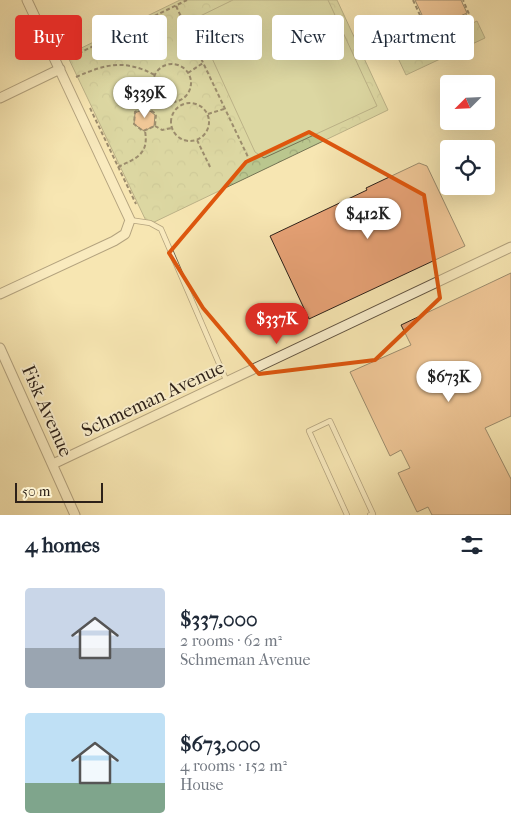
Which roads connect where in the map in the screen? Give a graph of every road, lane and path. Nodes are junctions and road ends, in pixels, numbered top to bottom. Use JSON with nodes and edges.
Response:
{"nodes":[{"id":1,"x":27,"y":0,"type":"edge"},
{"id":2,"x":187,"y":0,"type":"edge"},
{"id":3,"x":413,"y":0,"type":"edge"},
{"id":4,"x":463,"y":0,"type":"edge"},
{"id":5,"x":175,"y":6,"type":"junction"},
{"id":6,"x":420,"y":15,"type":"edge"},
{"id":7,"x":467,"y":15,"type":"edge"},
{"id":8,"x":203,"y":62,"type":"junction"},
{"id":9,"x":69,"y":64,"type":"dead end"},
{"id":10,"x":60,"y":69,"type":"junction"},
{"id":11,"x":72,"y":71,"type":"dead end"},
{"id":12,"x":188,"y":73,"type":"junction"},
{"id":13,"x":155,"y":75,"type":"junction"},
{"id":14,"x":155,"y":92,"type":"junction"},
{"id":15,"x":0,"y":98,"type":"edge"},
{"id":16,"x":180,"y":101,"type":"junction"},
{"id":17,"x":88,"y":104,"type":"dead end"},
{"id":18,"x":182,"y":104,"type":"junction"},
{"id":19,"x":146,"y":107,"type":"junction"},
{"id":20,"x":225,"y":109,"type":"junction"},
{"id":21,"x":208,"y":114,"type":"junction"},
{"id":22,"x":154,"y":126,"type":"junction"},
{"id":23,"x":172,"y":128,"type":"junction"},
{"id":24,"x":146,"y":130,"type":"junction"},
{"id":25,"x":197,"y":139,"type":"junction"},
{"id":26,"x":248,"y":157,"type":"dead end"},
{"id":27,"x":118,"y":167,"type":"junction"},
{"id":28,"x":211,"y":169,"type":"dead end"},
{"id":29,"x":136,"y":204,"type":"dead end"},
{"id":30,"x":130,"y":220,"type":"junction"},
{"id":31,"x":511,"y":247,"type":"edge"},
{"id":32,"x":0,"y":294,"type":"edge"},
{"id":33,"x":0,"y":348,"type":"edge"},
{"id":34,"x":227,"y":382,"type":"junction"},
{"id":35,"x":53,"y":464,"type":"junction"},
{"id":36,"x":75,"y":515,"type":"edge"},
{"id":37,"x":347,"y":515,"type":"edge"},
{"id":38,"x":370,"y":515,"type":"edge"}],
"edges":[{"from":1,"to":10,"type":"street"},
{"from":2,"to":5,"type":"path"},
{"from":3,"to":6,"type":"path"},
{"from":4,"to":7,"type":"path"},
{"from":5,"to":8,"type":"path"},
{"from":5,"to":9,"type":"path"},
{"from":8,"to":12,"type":"path"},
{"from":8,"to":20,"type":"path"},
{"from":10,"to":15,"type":"street"},
{"from":10,"to":30,"type":"street"},
{"from":11,"to":13,"type":"path"},
{"from":12,"to":13,"type":"path"},
{"from":12,"to":16,"type":"path"},
{"from":13,"to":14,"type":"path"},
{"from":14,"to":16,"type":"path"},
{"from":14,"to":19,"type":"path"},
{"from":16,"to":18,"type":"path"},
{"from":17,"to":27,"type":"path"},
{"from":18,"to":21,"type":"path"},
{"from":18,"to":23,"type":"path"},
{"from":19,"to":22,"type":"path"},
{"from":19,"to":24,"type":"path"},
{"from":20,"to":21,"type":"path"},
{"from":20,"to":26,"type":"path"},
{"from":21,"to":25,"type":"path"},
{"from":22,"to":23,"type":"path"},
{"from":22,"to":24,"type":"path"},
{"from":23,"to":25,"type":"path"},
{"from":24,"to":27,"type":"path"},
{"from":25,"to":28,"type":"path"},
{"from":27,"to":29,"type":"path"},
{"from":30,"to":32,"type":"street"},
{"from":30,"to":34,"type":"lane"},
{"from":31,"to":34,"type":"street","name":"Schmeman Avenue"},
{"from":33,"to":35,"type":"street","name":"Fisk Avenue"},
{"from":34,"to":35,"type":"street","name":"Schmeman Avenue"},
{"from":35,"to":36,"type":"street","name":"Fisk Avenue"},
{"from":37,"to":38,"type":"lane"}]}
